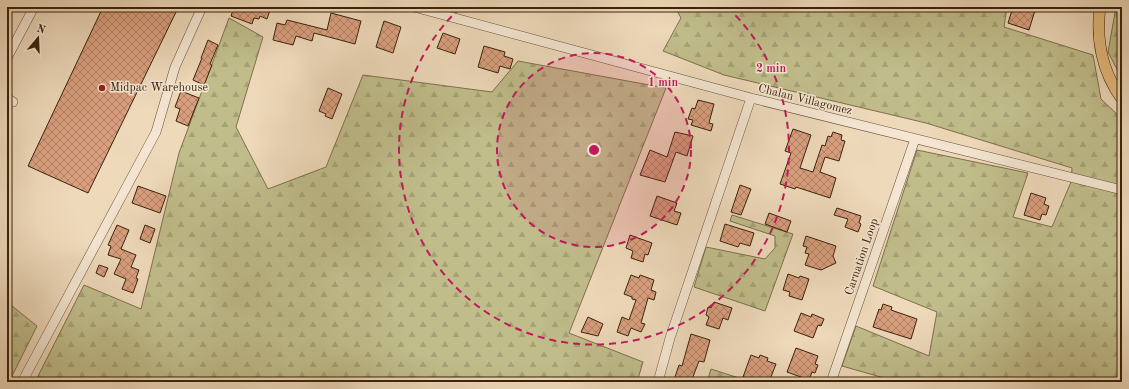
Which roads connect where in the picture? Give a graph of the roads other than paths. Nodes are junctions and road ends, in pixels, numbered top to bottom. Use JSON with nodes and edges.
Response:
{"nodes":[{"id":1,"x":34,"y":7,"type":"edge"},
{"id":2,"x":202,"y":7,"type":"edge"},
{"id":3,"x":414,"y":7,"type":"edge"},
{"id":4,"x":1100,"y":7,"type":"edge"},
{"id":5,"x":7,"y":58,"type":"edge"},
{"id":6,"x":751,"y":98,"type":"junction"},
{"id":7,"x":1122,"y":99,"type":"edge"},
{"id":8,"x":915,"y":139,"type":"junction"},
{"id":9,"x":1122,"y":190,"type":"edge"},
{"id":10,"x":22,"y":382,"type":"edge"},
{"id":11,"x":658,"y":382,"type":"edge"},
{"id":12,"x":831,"y":382,"type":"edge"}],
"edges":[{"from":1,"to":5,"type":"street"},
{"from":2,"to":10,"type":"street"},
{"from":3,"to":6,"type":"street","name":"Chalan Villagomez"},
{"from":4,"to":7,"type":"main road"},
{"from":6,"to":8,"type":"street","name":"Chalan Villagomez"},
{"from":6,"to":11,"type":"street"},
{"from":8,"to":9,"type":"street","name":"Chalan Villagomez"},
{"from":8,"to":12,"type":"street","name":"Carnation Loop"}]}
